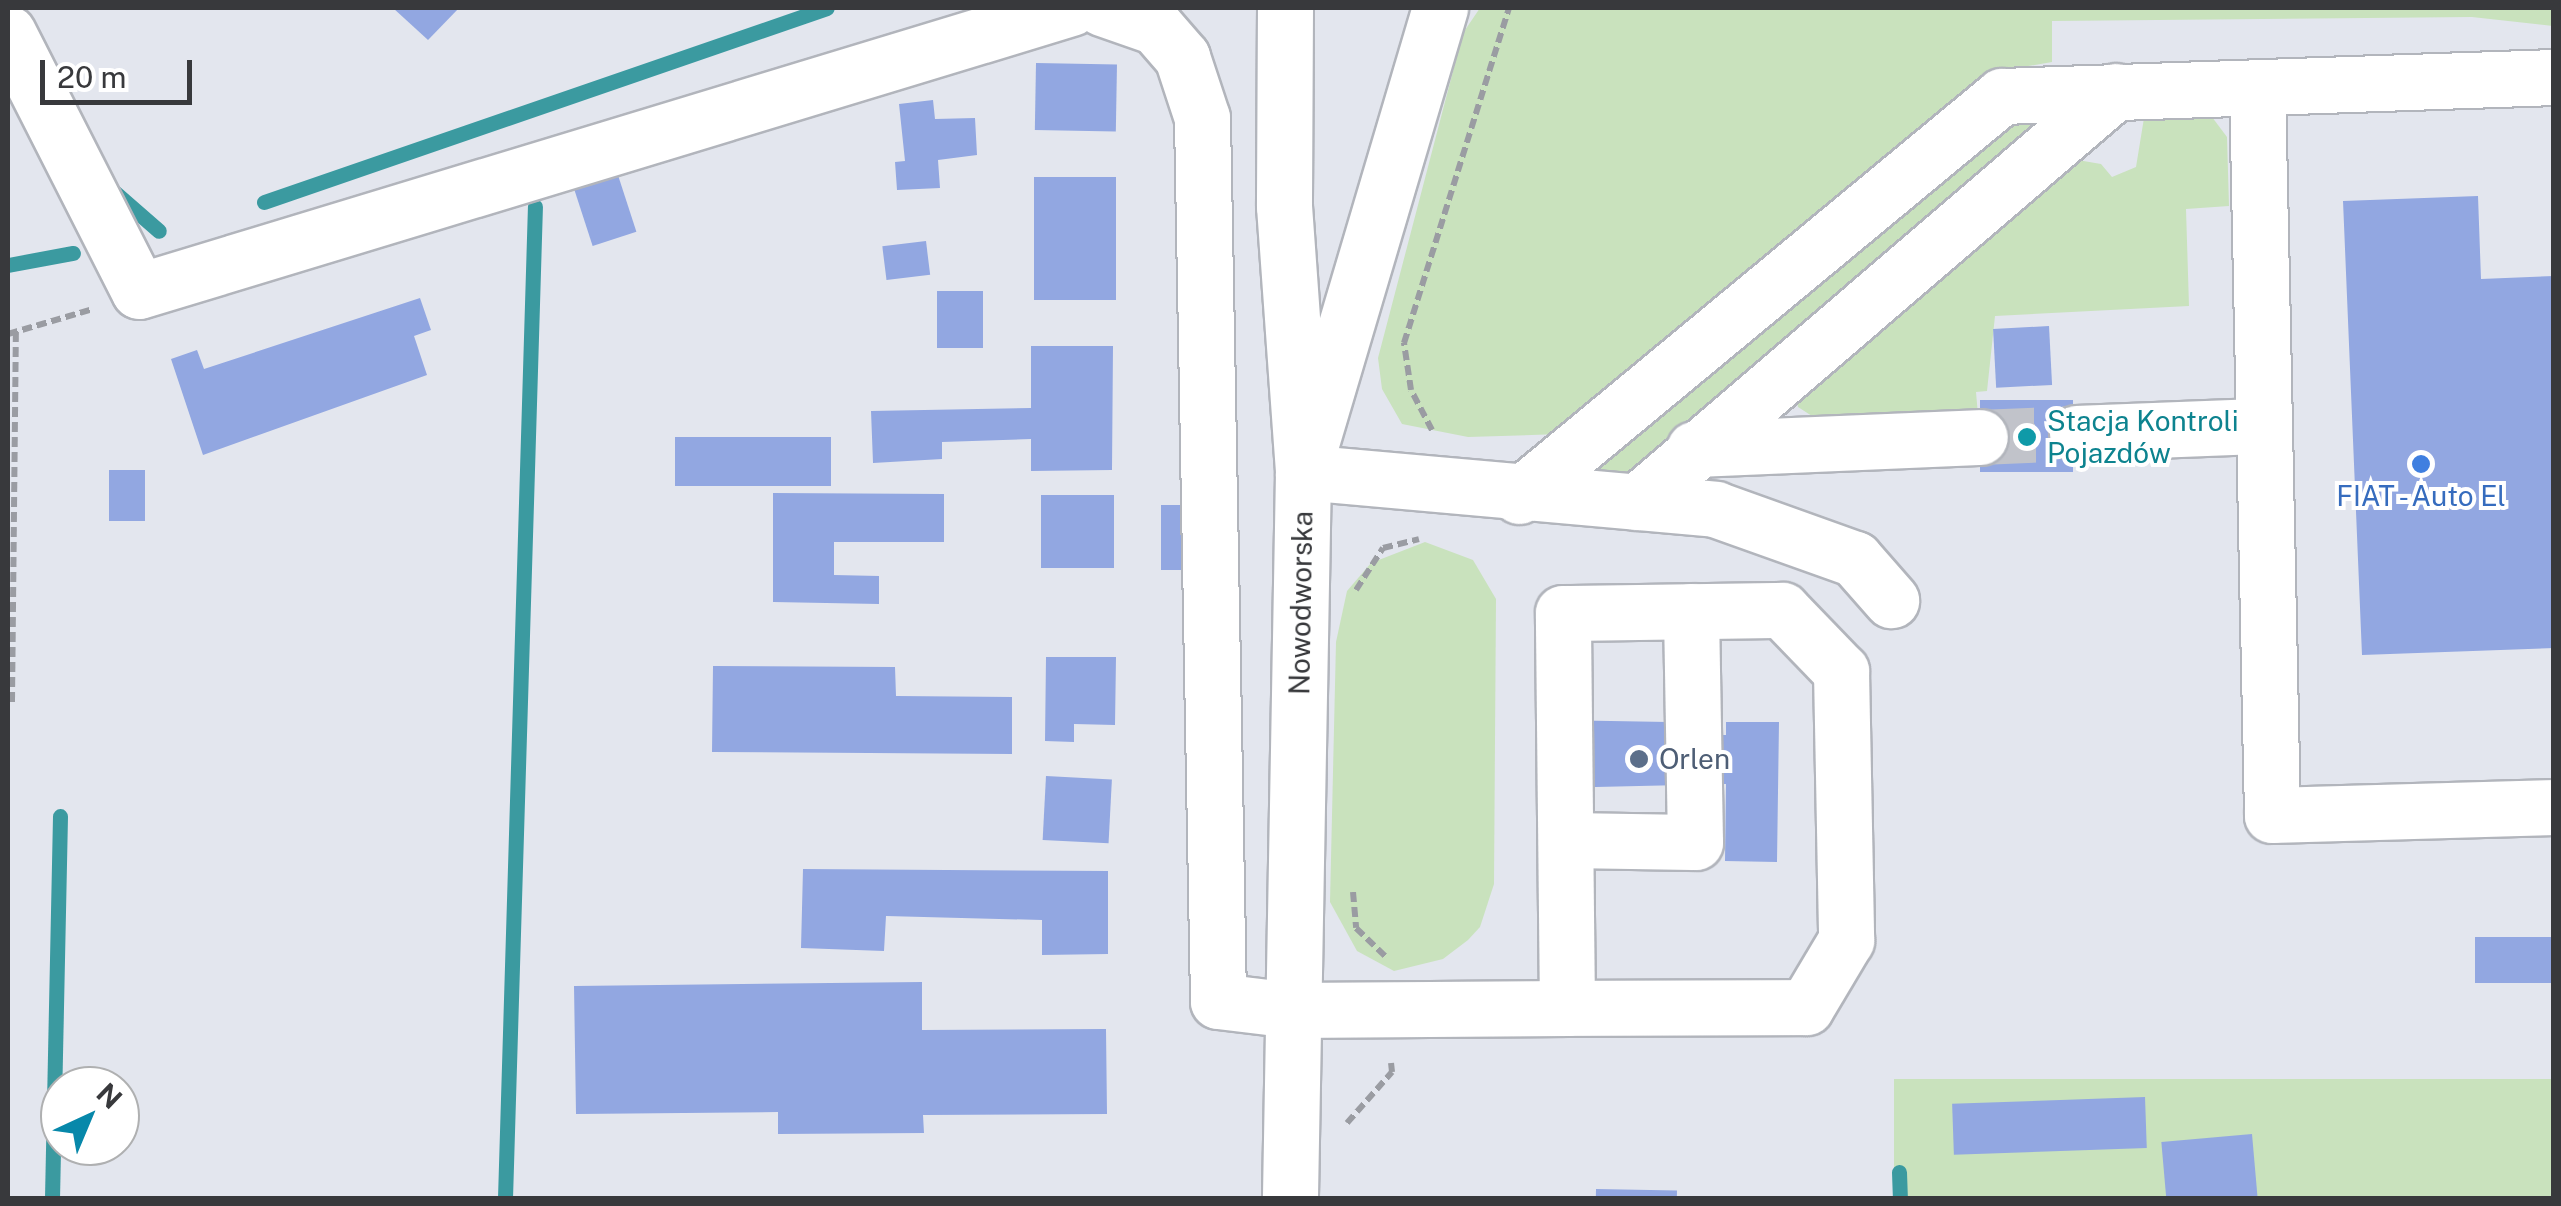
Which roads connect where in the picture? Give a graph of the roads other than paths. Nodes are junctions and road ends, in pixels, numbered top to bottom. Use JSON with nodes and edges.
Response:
{"nodes":[{"id":1,"x":1072,"y":8,"type":"edge"},
{"id":2,"x":1102,"y":8,"type":"edge"},
{"id":3,"x":1284,"y":8,"type":"edge"},
{"id":4,"x":1440,"y":8,"type":"edge"},
{"id":5,"x":8,"y":34,"type":"edge"},
{"id":6,"x":2554,"y":77,"type":"edge"},
{"id":7,"x":2257,"y":87,"type":"junction"},
{"id":8,"x":2116,"y":90,"type":"junction"},
{"id":9,"x":2264,"y":426,"type":"junction"},
{"id":10,"x":2077,"y":434,"type":"tunnel mouth"},
{"id":11,"x":1980,"y":437,"type":"tunnel mouth"},
{"id":12,"x":1694,"y":450,"type":"junction"},
{"id":13,"x":1303,"y":472,"type":"junction"},
{"id":14,"x":1519,"y":496,"type":"junction"},
{"id":15,"x":1637,"y":502,"type":"junction"},
{"id":16,"x":1891,"y":600,"type":"dead end"},
{"id":17,"x":1691,"y":611,"type":"junction"},
{"id":18,"x":2554,"y":807,"type":"edge"},
{"id":19,"x":1566,"y":840,"type":"junction"},
{"id":20,"x":1567,"y":1008,"type":"junction"},
{"id":21,"x":1292,"y":1010,"type":"junction"},
{"id":22,"x":1290,"y":1198,"type":"edge"}],
"edges":[{"from":1,"to":5,"type":"street"},
{"from":2,"to":21,"type":"street"},
{"from":3,"to":13,"type":"street","name":"Nowodworska"},
{"from":4,"to":13,"type":"street"},
{"from":6,"to":7,"type":"street"},
{"from":7,"to":8,"type":"street"},
{"from":7,"to":9,"type":"street"},
{"from":8,"to":12,"type":"street"},
{"from":8,"to":14,"type":"street"},
{"from":9,"to":10,"type":"street"},
{"from":9,"to":18,"type":"street"},
{"from":11,"to":12,"type":"street"},
{"from":12,"to":15,"type":"street"},
{"from":13,"to":14,"type":"street"},
{"from":13,"to":21,"type":"street","name":"Nowodworska"},
{"from":14,"to":15,"type":"street"},
{"from":15,"to":16,"type":"street"},
{"from":17,"to":19,"type":"street"},
{"from":17,"to":19,"type":"street"},
{"from":17,"to":20,"type":"street"},
{"from":19,"to":20,"type":"street"},
{"from":20,"to":21,"type":"street"},
{"from":21,"to":22,"type":"street","name":"Nowodworska"}]}
